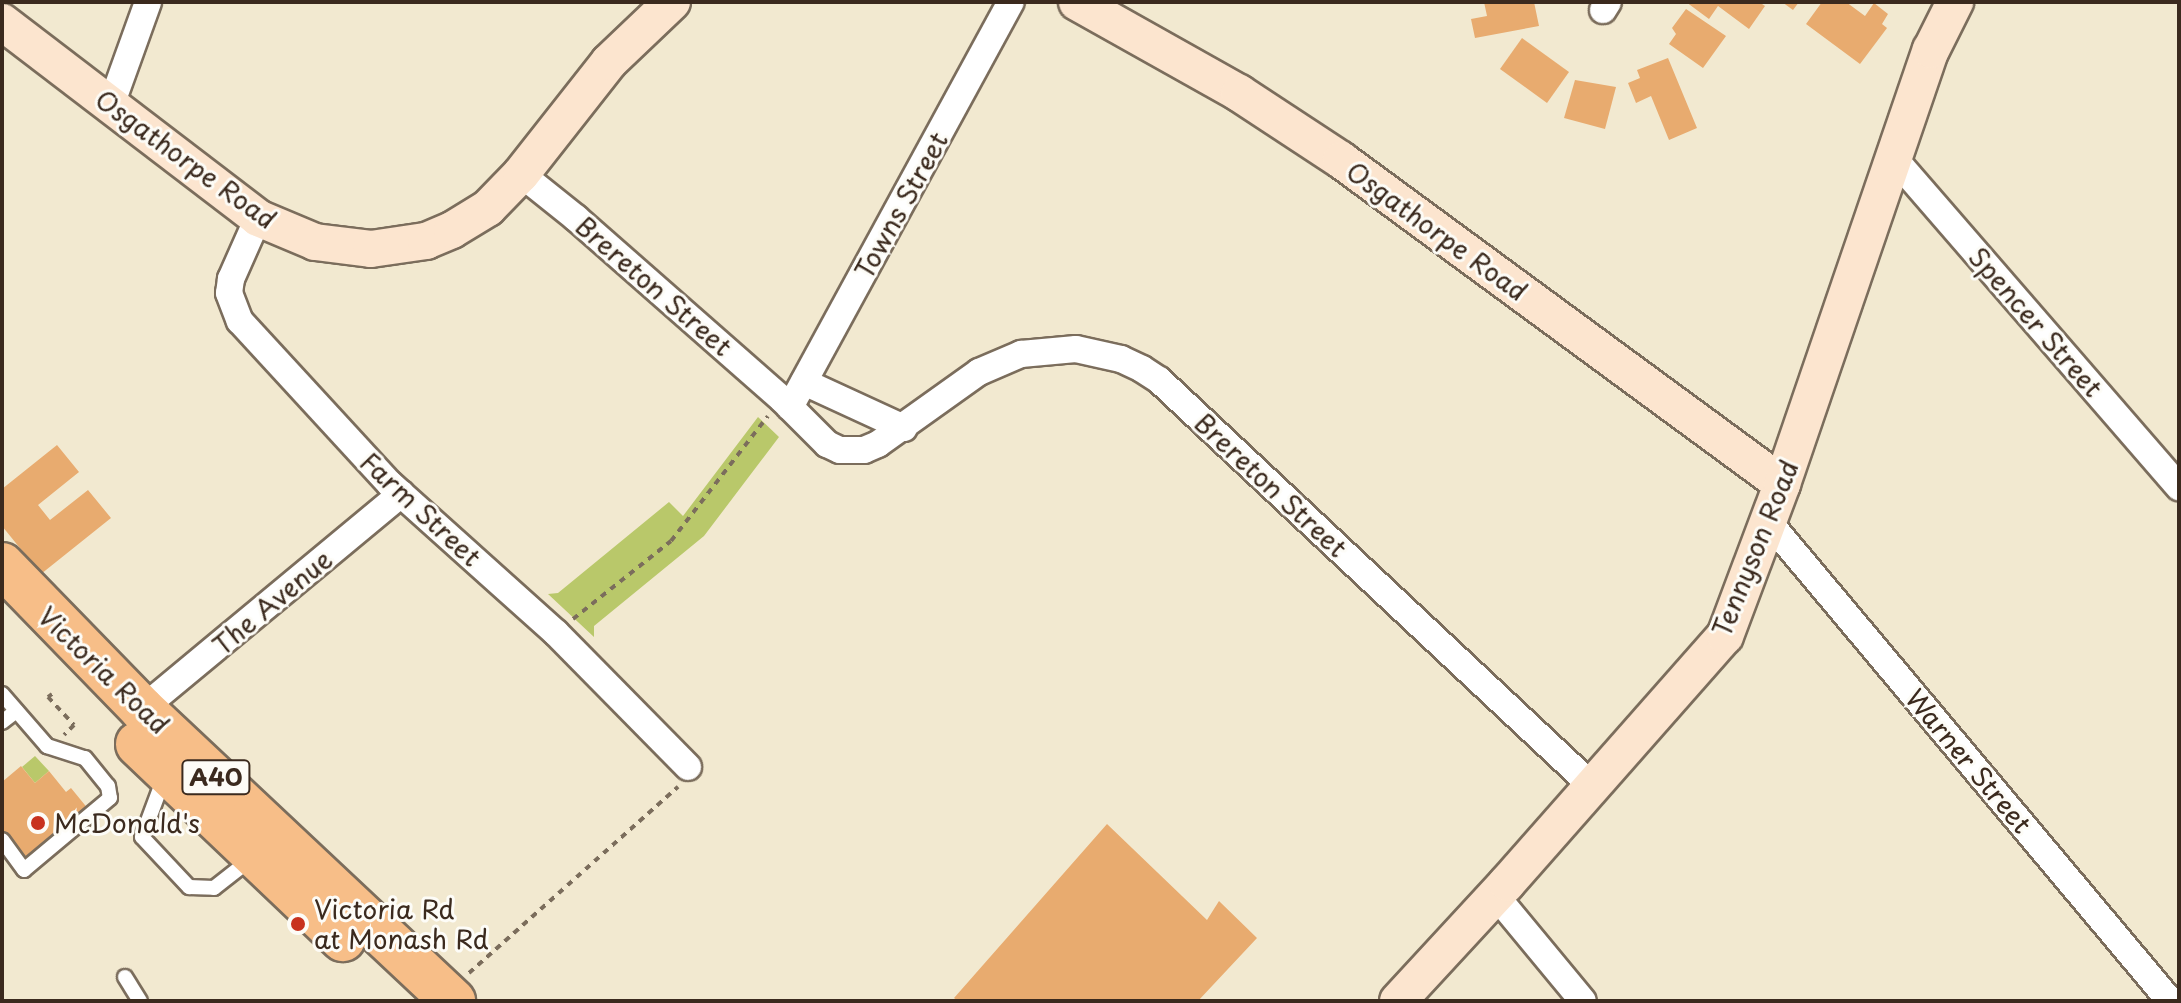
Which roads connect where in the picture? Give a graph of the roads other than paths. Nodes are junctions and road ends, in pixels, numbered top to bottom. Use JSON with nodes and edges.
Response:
{"nodes":[{"id":1,"x":148,"y":2,"type":"edge"},
{"id":2,"x":672,"y":2,"type":"edge"},
{"id":3,"x":1011,"y":2,"type":"edge"},
{"id":4,"x":1077,"y":2,"type":"edge"},
{"id":5,"x":1955,"y":2,"type":"edge"},
{"id":6,"x":2,"y":22,"type":"edge"},
{"id":7,"x":111,"y":105,"type":"junction"},
{"id":8,"x":1893,"y":157,"type":"junction"},
{"id":9,"x":521,"y":174,"type":"junction"},
{"id":10,"x":258,"y":218,"type":"junction"},
{"id":11,"x":804,"y":382,"type":"junction"},
{"id":12,"x":786,"y":403,"type":"junction"},
{"id":13,"x":904,"y":428,"type":"junction"},
{"id":14,"x":1782,"y":484,"type":"junction"},
{"id":15,"x":2179,"y":487,"type":"edge"},
{"id":16,"x":401,"y":494,"type":"junction"},
{"id":17,"x":1767,"y":520,"type":"junction"},
{"id":18,"x":2,"y":565,"type":"edge"},
{"id":19,"x":2,"y":597,"type":"edge"},
{"id":20,"x":2,"y":694,"type":"edge"},
{"id":21,"x":142,"y":709,"type":"junction"},
{"id":22,"x":16,"y":711,"type":"junction"},
{"id":23,"x":2,"y":722,"type":"edge"},
{"id":24,"x":688,"y":767,"type":"road end"},
{"id":25,"x":167,"y":773,"type":"junction"},
{"id":26,"x":1591,"y":785,"type":"junction"},
{"id":27,"x":2,"y":840,"type":"edge"},
{"id":28,"x":254,"y":856,"type":"junction"},
{"id":29,"x":1496,"y":896,"type":"junction"},
{"id":30,"x":125,"y":977,"type":"dead end"},
{"id":31,"x":437,"y":993,"type":"edge"},
{"id":32,"x":140,"y":1001,"type":"edge"},
{"id":33,"x":1398,"y":1001,"type":"edge"},
{"id":34,"x":1583,"y":1001,"type":"edge"},
{"id":35,"x":2170,"y":1001,"type":"edge"}],
"edges":[{"from":1,"to":7,"type":"street"},
{"from":2,"to":9,"type":"street","name":"Osgathorpe Road"},
{"from":3,"to":11,"type":"street","name":"Towns Street"},
{"from":4,"to":14,"type":"street","name":"Osgathorpe Road"},
{"from":5,"to":8,"type":"street","name":"Tennyson Road"},
{"from":6,"to":7,"type":"street","name":"Osgathorpe Road"},
{"from":7,"to":10,"type":"street","name":"Osgathorpe Road"},
{"from":8,"to":14,"type":"street","name":"Tennyson Road"},
{"from":8,"to":15,"type":"street","name":"Spencer Street"},
{"from":9,"to":10,"type":"street","name":"Osgathorpe Road"},
{"from":9,"to":12,"type":"street","name":"Brereton Street"},
{"from":10,"to":16,"type":"street","name":"Farm Street"},
{"from":11,"to":12,"type":"street","name":"Towns Street"},
{"from":11,"to":13,"type":"street"},
{"from":12,"to":13,"type":"street","name":"Brereton Street"},
{"from":13,"to":26,"type":"street","name":"Brereton Street"},
{"from":14,"to":17,"type":"street","name":"Tennyson Road"},
{"from":16,"to":21,"type":"street","name":"The Avenue"},
{"from":16,"to":24,"type":"street","name":"Farm Street"},
{"from":17,"to":26,"type":"street","name":"Tennyson Road"},
{"from":17,"to":35,"type":"street","name":"Warner Street"},
{"from":18,"to":21,"type":"highway","name":"Victoria Road","number":"A40"},
{"from":19,"to":25,"type":"highway","name":"Victoria Road","number":"A40"},
{"from":20,"to":22,"type":"lane"},
{"from":21,"to":31,"type":"highway","name":"Victoria Road","number":"A40"},
{"from":22,"to":23,"type":"lane"},
{"from":22,"to":27,"type":"lane"},
{"from":25,"to":28,"type":"highway","name":"Victoria Road","number":"A40"},
{"from":25,"to":28,"type":"lane"},
{"from":26,"to":29,"type":"street","name":"Tennyson Road"},
{"from":28,"to":31,"type":"highway","name":"Victoria Road","number":"A40"},
{"from":29,"to":33,"type":"street","name":"Tennyson Road"},
{"from":29,"to":34,"type":"street"},
{"from":30,"to":32,"type":"lane"}]}
